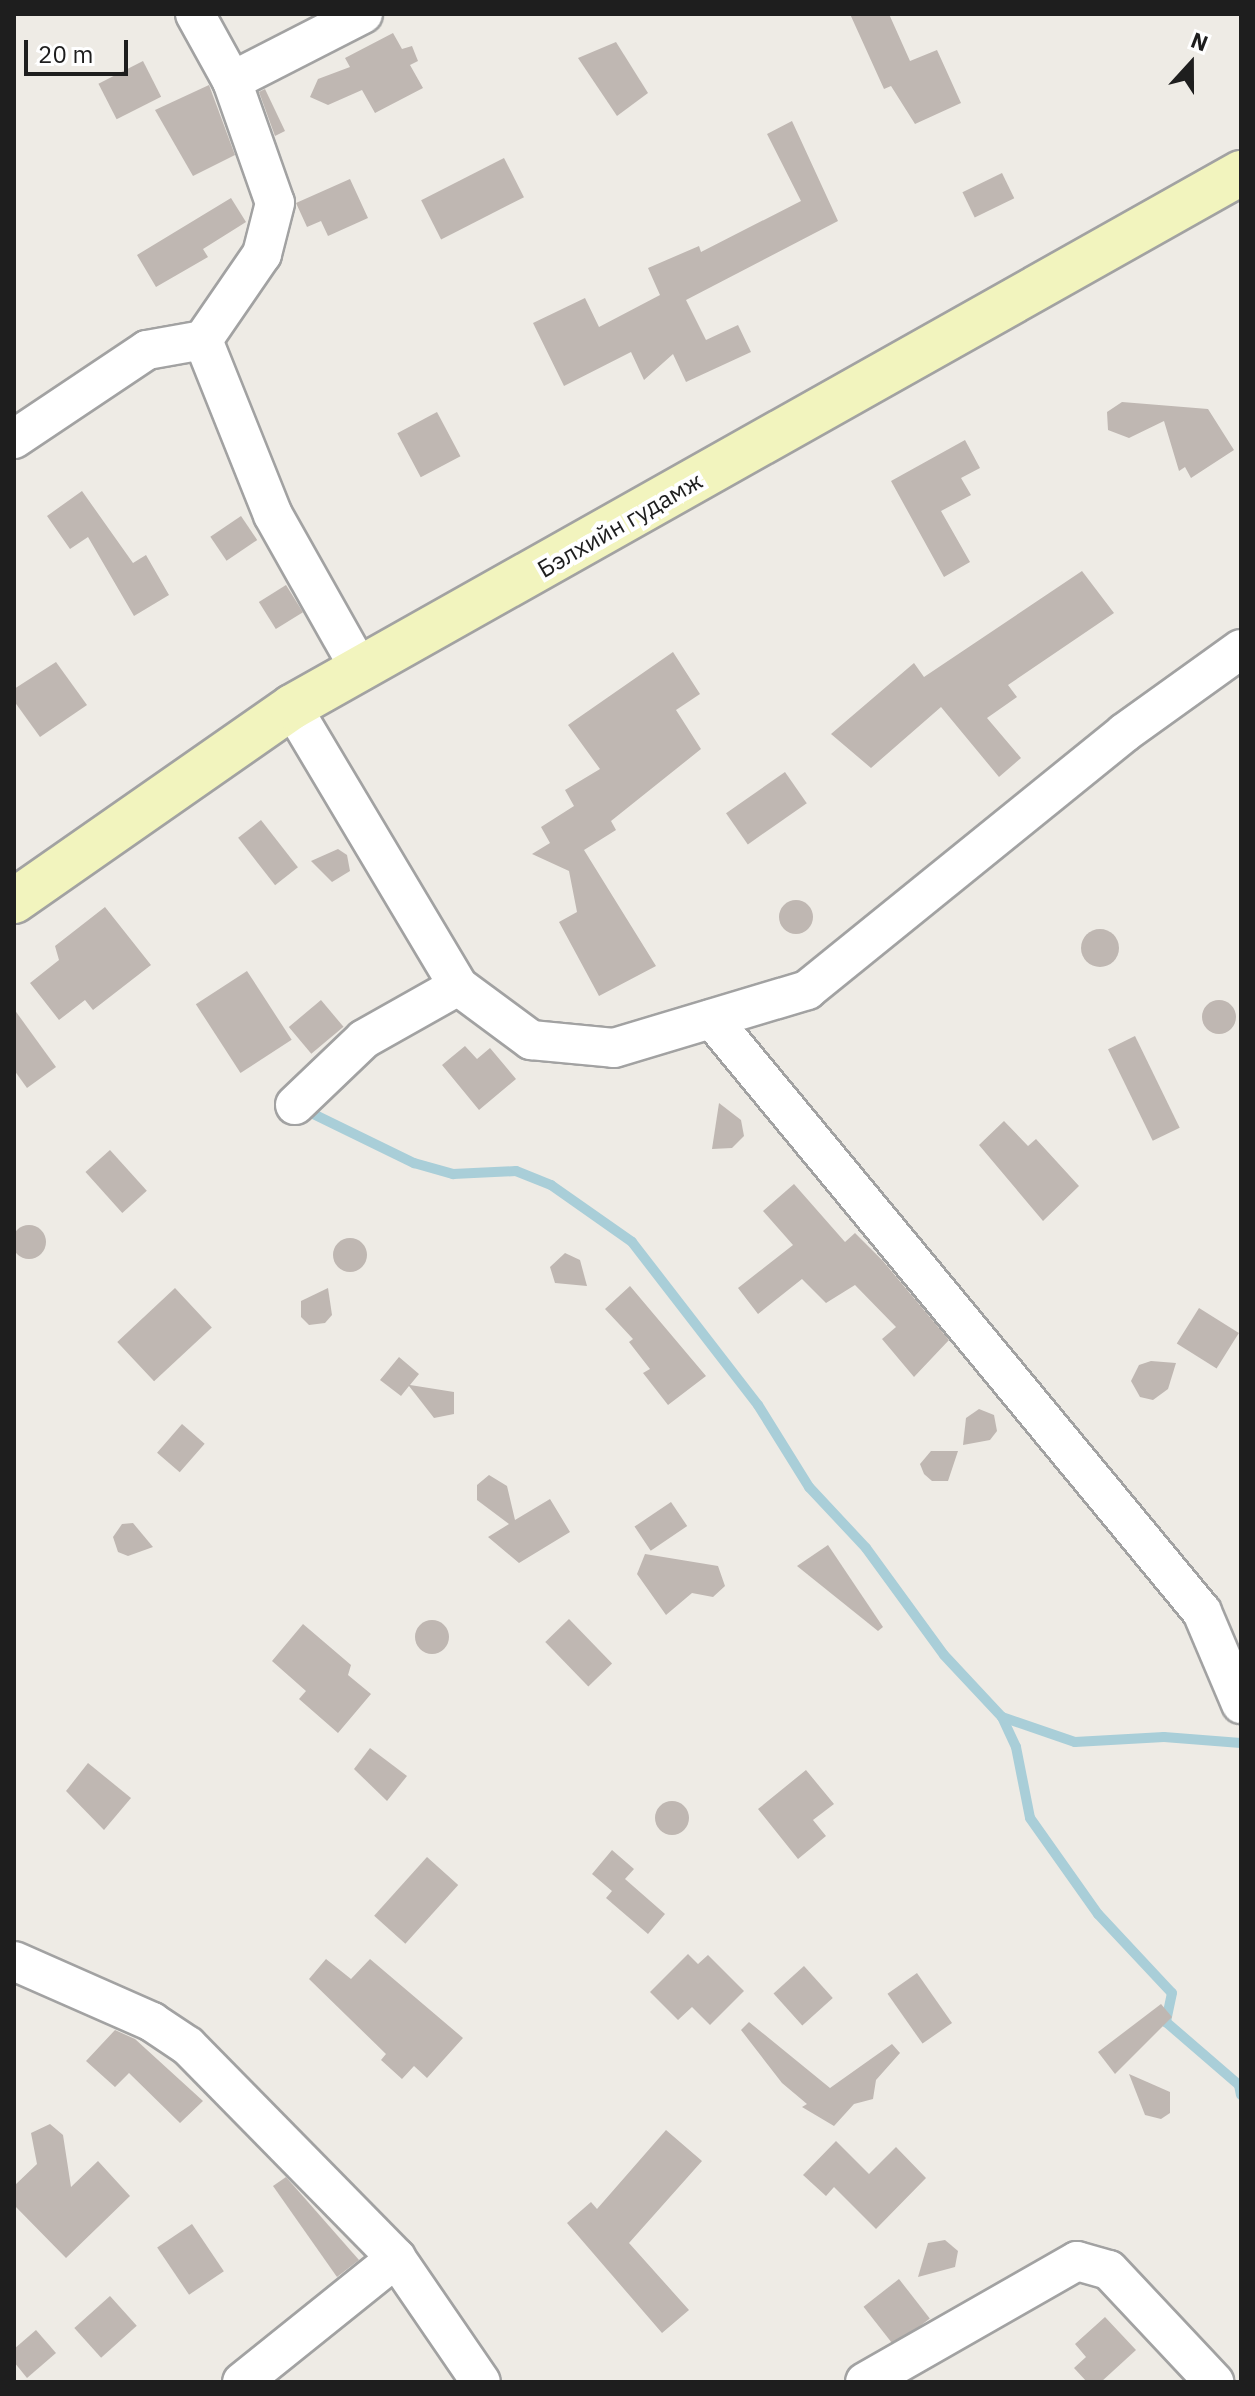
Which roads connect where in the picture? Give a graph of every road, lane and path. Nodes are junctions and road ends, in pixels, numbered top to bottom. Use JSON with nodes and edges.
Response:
{"nodes":[{"id":1,"x":195,"y":14,"type":"edge"},
{"id":2,"x":363,"y":14,"type":"edge"},
{"id":3,"x":232,"y":81,"type":"junction"},
{"id":4,"x":1241,"y":173,"type":"edge"},
{"id":5,"x":203,"y":340,"type":"junction"},
{"id":6,"x":14,"y":439,"type":"edge"},
{"id":7,"x":1241,"y":649,"type":"edge"},
{"id":8,"x":361,"y":671,"type":"junction"},
{"id":9,"x":292,"y":707,"type":"junction"},
{"id":10,"x":14,"y":901,"type":"edge"},
{"id":11,"x":458,"y":986,"type":"junction"},
{"id":12,"x":712,"y":1019,"type":"junction"},
{"id":13,"x":295,"y":1105,"type":"dead end"},
{"id":14,"x":1241,"y":1704,"type":"edge"},
{"id":15,"x":14,"y":1961,"type":"edge"},
{"id":16,"x":396,"y":2258,"type":"junction"},
{"id":17,"x":242,"y":2382,"type":"edge"},
{"id":18,"x":481,"y":2382,"type":"edge"},
{"id":19,"x":865,"y":2382,"type":"edge"},
{"id":20,"x":1214,"y":2382,"type":"edge"}],
"edges":[{"from":1,"to":3,"type":"street"},
{"from":2,"to":3,"type":"street"},
{"from":3,"to":5,"type":"street"},
{"from":4,"to":8,"type":"main road","name":"Бэлхийн гудамж"},
{"from":5,"to":6,"type":"street"},
{"from":5,"to":8,"type":"street"},
{"from":7,"to":12,"type":"street"},
{"from":8,"to":9,"type":"main road","name":"Бэлхийн гудамж"},
{"from":9,"to":10,"type":"main road","name":"Бэлхийн гудамж"},
{"from":9,"to":11,"type":"street"},
{"from":11,"to":12,"type":"street"},
{"from":11,"to":13,"type":"street"},
{"from":12,"to":14,"type":"street"},
{"from":15,"to":16,"type":"street"},
{"from":16,"to":17,"type":"street"},
{"from":16,"to":18,"type":"street"},
{"from":19,"to":20,"type":"street"}]}
